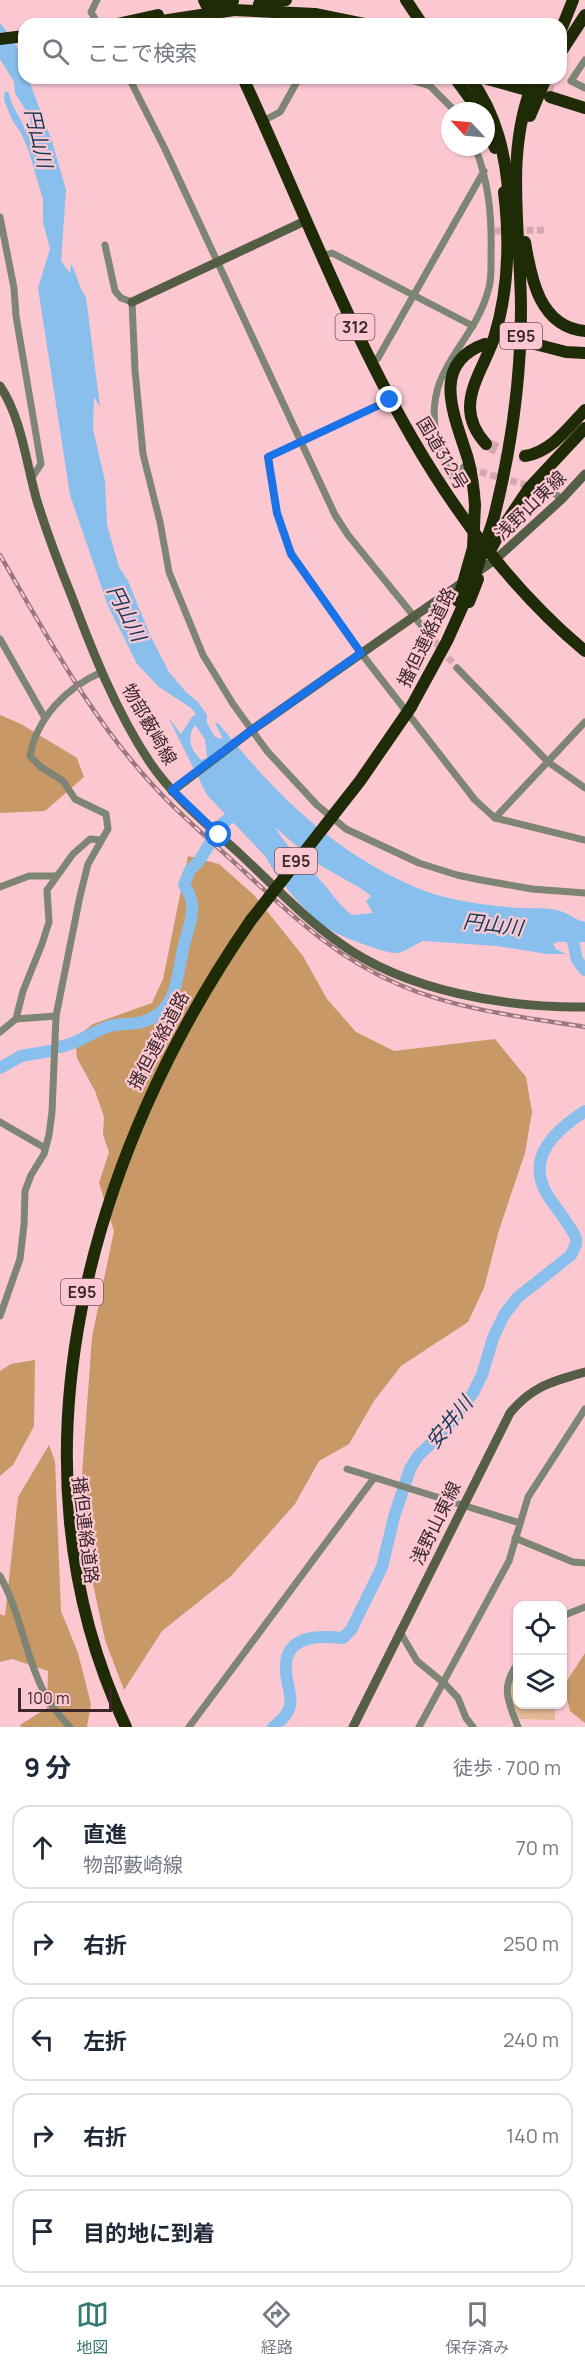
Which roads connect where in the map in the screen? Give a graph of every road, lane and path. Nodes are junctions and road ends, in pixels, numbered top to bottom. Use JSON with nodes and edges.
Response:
{"nodes":[{"id":1,"x":97,"y":0,"type":"edge"},
{"id":2,"x":204,"y":0,"type":"edge"},
{"id":3,"x":286,"y":0,"type":"edge"},
{"id":4,"x":406,"y":0,"type":"edge"},
{"id":5,"x":573,"y":0,"type":"edge"},
{"id":6,"x":235,"y":5,"type":"edge"},
{"id":7,"x":585,"y":15,"type":"edge"},
{"id":8,"x":94,"y":18,"type":"edge"},
{"id":9,"x":145,"y":18,"type":"edge"},
{"id":10,"x":171,"y":18,"type":"edge"},
{"id":11,"x":213,"y":18,"type":"edge"},
{"id":12,"x":335,"y":18,"type":"edge"},
{"id":13,"x":418,"y":18,"type":"edge"},
{"id":14,"x":566,"y":18,"type":"edge"},
{"id":15,"x":18,"y":37,"type":"edge"},
{"id":16,"x":0,"y":39,"type":"edge"},
{"id":17,"x":567,"y":43,"type":"edge"},
{"id":18,"x":585,"y":60,"type":"edge"},
{"id":19,"x":132,"y":84,"type":"edge"},
{"id":20,"x":246,"y":84,"type":"edge"},
{"id":21,"x":296,"y":84,"type":"edge"},
{"id":22,"x":424,"y":84,"type":"edge"},
{"id":23,"x":458,"y":84,"type":"edge"},
{"id":24,"x":475,"y":84,"type":"edge"},
{"id":25,"x":528,"y":84,"type":"edge"},
{"id":26,"x":543,"y":84,"type":"edge"},
{"id":27,"x":585,"y":88,"type":"edge"},
{"id":28,"x":585,"y":101,"type":"edge"},
{"id":29,"x":446,"y":102,"type":"edge"},
{"id":30,"x":471,"y":102,"type":"edge"},
{"id":31,"x":585,"y":108,"type":"edge"},
{"id":32,"x":263,"y":121,"type":"junction"},
{"id":33,"x":495,"y":140,"type":"edge"},
{"id":34,"x":478,"y":156,"type":"edge"},
{"id":35,"x":510,"y":162,"type":"junction"},
{"id":36,"x":484,"y":171,"type":"junction"},
{"id":37,"x":0,"y":217,"type":"edge"},
{"id":38,"x":305,"y":221,"type":"junction"},
{"id":39,"x":516,"y":240,"type":"junction"},
{"id":40,"x":105,"y":245,"type":"dead end"},
{"id":41,"x":322,"y":256,"type":"junction"},
{"id":42,"x":217,"y":262,"type":"junction"},
{"id":43,"x":412,"y":296,"type":"junction"},
{"id":44,"x":132,"y":302,"type":"junction"},
{"id":45,"x":473,"y":327,"type":"junction"},
{"id":46,"x":585,"y":331,"type":"edge"},
{"id":47,"x":485,"y":344,"type":"tunnel mouth"},
{"id":48,"x":535,"y":344,"type":"tunnel mouth"},
{"id":49,"x":585,"y":353,"type":"edge"},
{"id":50,"x":372,"y":362,"type":"junction"},
{"id":51,"x":0,"y":386,"type":"edge"},
{"id":52,"x":390,"y":400,"type":"junction"},
{"id":53,"x":585,"y":410,"type":"edge"},
{"id":54,"x":585,"y":429,"type":"edge"},
{"id":55,"x":301,"y":441,"type":"junction"},
{"id":56,"x":486,"y":444,"type":"tunnel mouth"},
{"id":57,"x":525,"y":456,"type":"tunnel mouth"},
{"id":58,"x":464,"y":467,"type":"tunnel mouth"},
{"id":59,"x":585,"y":474,"type":"edge"},
{"id":60,"x":31,"y":479,"type":"junction"},
{"id":61,"x":498,"y":524,"type":"junction"},
{"id":62,"x":496,"y":559,"type":"junction"},
{"id":63,"x":464,"y":601,"type":"junction"},
{"id":64,"x":414,"y":617,"type":"junction"},
{"id":65,"x":421,"y":625,"type":"tunnel mouth"},
{"id":66,"x":0,"y":639,"type":"edge"},
{"id":67,"x":585,"y":651,"type":"edge"},
{"id":68,"x":361,"y":653,"type":"junction"},
{"id":69,"x":458,"y":668,"type":"tunnel mouth"},
{"id":70,"x":102,"y":672,"type":"junction"},
{"id":71,"x":45,"y":718,"type":"junction"},
{"id":72,"x":585,"y":722,"type":"edge"},
{"id":73,"x":250,"y":732,"type":"junction"},
{"id":74,"x":548,"y":762,"type":"junction"},
{"id":75,"x":585,"y":788,"type":"edge"},
{"id":76,"x":172,"y":790,"type":"junction"},
{"id":77,"x":495,"y":818,"type":"junction"},
{"id":78,"x":100,"y":840,"type":"junction"},
{"id":79,"x":585,"y":840,"type":"edge"},
{"id":80,"x":55,"y":876,"type":"junction"},
{"id":81,"x":0,"y":887,"type":"edge"},
{"id":82,"x":585,"y":893,"type":"edge"},
{"id":83,"x":585,"y":1007,"type":"edge"},
{"id":84,"x":56,"y":1016,"type":"junction"},
{"id":85,"x":16,"y":1019,"type":"junction"},
{"id":86,"x":0,"y":1032,"type":"edge"},
{"id":87,"x":0,"y":1122,"type":"edge"},
{"id":88,"x":45,"y":1148,"type":"junction"},
{"id":89,"x":0,"y":1316,"type":"edge"},
{"id":90,"x":585,"y":1372,"type":"edge"},
{"id":91,"x":585,"y":1409,"type":"edge"},
{"id":92,"x":347,"y":1469,"type":"dead end"},
{"id":93,"x":374,"y":1478,"type":"junction"},
{"id":94,"x":462,"y":1506,"type":"junction"},
{"id":95,"x":520,"y":1523,"type":"junction"},
{"id":96,"x":515,"y":1538,"type":"junction"},
{"id":97,"x":585,"y":1563,"type":"edge"},
{"id":98,"x":0,"y":1576,"type":"edge"},
{"id":99,"x":585,"y":1607,"type":"edge"},
{"id":100,"x":567,"y":1614,"type":"edge"},
{"id":101,"x":400,"y":1632,"type":"junction"},
{"id":102,"x":513,"y":1673,"type":"edge"},
{"id":103,"x":444,"y":1683,"type":"junction"},
{"id":104,"x":69,"y":1727,"type":"edge"},
{"id":105,"x":126,"y":1727,"type":"edge"},
{"id":106,"x":189,"y":1727,"type":"edge"},
{"id":107,"x":353,"y":1727,"type":"edge"},
{"id":108,"x":419,"y":1727,"type":"edge"},
{"id":109,"x":473,"y":1727,"type":"edge"},
{"id":110,"x":518,"y":1727,"type":"edge"}],
"edges":[{"from":1,"to":8,"type":"street"},
{"from":2,"to":11,"type":"highway"},
{"from":3,"to":6,"type":"highway"},
{"from":4,"to":13,"type":"highway"},
{"from":5,"to":14,"type":"highway"},
{"from":6,"to":9,"type":"highway","bridge":true},
{"from":6,"to":10,"type":"highway","bridge":true},
{"from":6,"to":12,"type":"highway"},
{"from":7,"to":17,"type":"highway"},
{"from":15,"to":16,"type":"highway"},
{"from":18,"to":27,"type":"street"},
{"from":19,"to":42,"type":"street"},
{"from":20,"to":32,"type":"highway","name":"国道312号","number":"312"},
{"from":21,"to":32,"type":"street"},
{"from":22,"to":29,"type":"street"},
{"from":23,"to":30,"type":"highway"},
{"from":24,"to":35,"type":"highway"},
{"from":25,"to":35,"type":"highway"},
{"from":26,"to":35,"type":"highway"},
{"from":28,"to":31,"type":"highway"},
{"from":32,"to":38,"type":"highway","name":"国道312号","number":"312"},
{"from":33,"to":35,"type":"highway"},
{"from":34,"to":36,"type":"street"},
{"from":35,"to":39,"type":"highway"},
{"from":35,"to":39,"type":"highway"},
{"from":35,"to":39,"type":"highway"},
{"from":35,"to":39,"type":"highway"},
{"from":36,"to":43,"type":"street"},
{"from":36,"to":45,"type":"street"},
{"from":37,"to":60,"type":"street"},
{"from":38,"to":41,"type":"highway","name":"国道312号","number":"312"},
{"from":38,"to":42,"type":"main road"},
{"from":39,"to":46,"type":"highway"},
{"from":39,"to":56,"type":"highway"},
{"from":39,"to":61,"type":"highway","name":"播但連絡道路","number":"E95"},
{"from":40,"to":44,"type":"street"},
{"from":41,"to":43,"type":"street"},
{"from":41,"to":50,"type":"highway","name":"国道312号","number":"312"},
{"from":42,"to":44,"type":"main road"},
{"from":42,"to":55,"type":"street"},
{"from":43,"to":45,"type":"street"},
{"from":43,"to":50,"type":"street"},
{"from":44,"to":73,"type":"street"},
{"from":45,"to":58,"type":"street"},
{"from":47,"to":63,"type":"highway","bridge":true},
{"from":48,"to":49,"type":"highway"},
{"from":50,"to":52,"type":"highway","name":"国道312号","number":"312"},
{"from":51,"to":60,"type":"main road","name":"物部藪崎線"},
{"from":52,"to":55,"type":"street"},
{"from":52,"to":62,"type":"highway","name":"国道312号","number":"312"},
{"from":53,"to":57,"type":"highway"},
{"from":54,"to":61,"type":"highway"},
{"from":55,"to":64,"type":"street"},
{"from":55,"to":68,"type":"street"},
{"from":59,"to":62,"type":"main road","name":"浅野山東線"},
{"from":60,"to":70,"type":"main road","name":"物部藪崎線"},
{"from":61,"to":63,"type":"highway","name":"播但連絡道路","number":"E95","bridge":true},
{"from":62,"to":64,"type":"main road","name":"浅野山東線"},
{"from":62,"to":67,"type":"highway","name":"国道312号","number":"312"},
{"from":63,"to":105,"type":"highway","name":"播但連絡道路","number":"E95","bridge":true},
{"from":64,"to":65,"type":"street"},
{"from":64,"to":68,"type":"main road","name":"浅野山東線"},
{"from":66,"to":71,"type":"street"},
{"from":68,"to":73,"type":"main road","name":"浅野山東線"},
{"from":68,"to":77,"type":"street"},
{"from":69,"to":74,"type":"street"},
{"from":70,"to":71,"type":"street"},
{"from":70,"to":76,"type":"main road","name":"物部藪崎線"},
{"from":71,"to":78,"type":"street"},
{"from":72,"to":74,"type":"street"},
{"from":73,"to":76,"type":"main road","name":"浅野山東線"},
{"from":73,"to":82,"type":"street"},
{"from":74,"to":75,"type":"street"},
{"from":74,"to":77,"type":"street"},
{"from":76,"to":83,"type":"main road","name":"物部藪崎線"},
{"from":77,"to":79,"type":"street"},
{"from":78,"to":80,"type":"street"},
{"from":78,"to":84,"type":"street"},
{"from":80,"to":81,"type":"street"},
{"from":80,"to":85,"type":"street"},
{"from":84,"to":85,"type":"street"},
{"from":84,"to":88,"type":"street"},
{"from":85,"to":86,"type":"street"},
{"from":87,"to":88,"type":"street"},
{"from":88,"to":89,"type":"street"},
{"from":90,"to":94,"type":"main road","name":"浅野山東線"},
{"from":91,"to":95,"type":"street"},
{"from":92,"to":93,"type":"street"},
{"from":93,"to":94,"type":"street"},
{"from":93,"to":106,"type":"street"},
{"from":94,"to":95,"type":"street"},
{"from":94,"to":101,"type":"main road","name":"浅野山東線"},
{"from":95,"to":96,"type":"street"},
{"from":96,"to":97,"type":"street"},
{"from":96,"to":103,"type":"street"},
{"from":98,"to":104,"type":"street"},
{"from":99,"to":100,"type":"street"},
{"from":101,"to":103,"type":"street"},
{"from":101,"to":107,"type":"main road","name":"浅野山東線"},
{"from":102,"to":110,"type":"street"},
{"from":103,"to":108,"type":"street"},
{"from":103,"to":109,"type":"street"}]}
